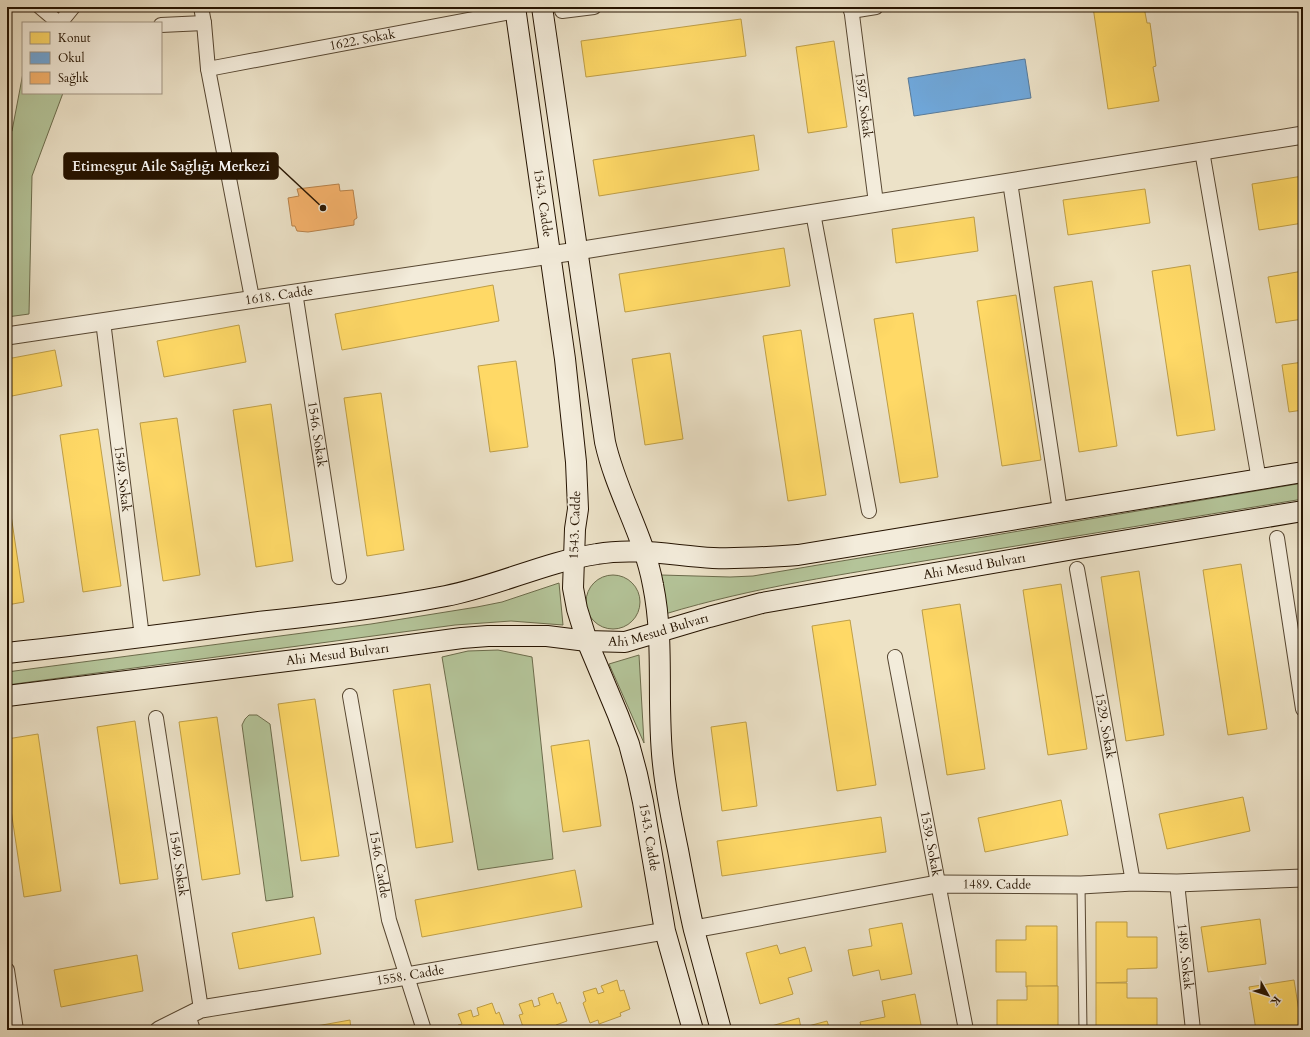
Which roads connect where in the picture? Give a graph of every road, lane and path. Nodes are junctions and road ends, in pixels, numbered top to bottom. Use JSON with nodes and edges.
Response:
{"nodes":[{"id":1,"x":40,"y":7,"type":"edge"},
{"id":2,"x":73,"y":7,"type":"edge"},
{"id":3,"x":201,"y":7,"type":"edge"},
{"id":4,"x":542,"y":7,"type":"edge"},
{"id":5,"x":594,"y":7,"type":"edge"},
{"id":6,"x":876,"y":7,"type":"edge"},
{"id":7,"x":516,"y":9,"type":"edge"},
{"id":8,"x":851,"y":9,"type":"edge"},
{"id":9,"x":562,"y":11,"type":"dead end"},
{"id":10,"x":59,"y":22,"type":"edge"},
{"id":11,"x":61,"y":22,"type":"edge"},
{"id":12,"x":204,"y":23,"type":"junction"},
{"id":13,"x":162,"y":25,"type":"edge"},
{"id":14,"x":208,"y":69,"type":"junction"},
{"id":15,"x":1303,"y":135,"type":"edge"},
{"id":16,"x":1202,"y":151,"type":"junction"},
{"id":17,"x":1010,"y":182,"type":"junction"},
{"id":18,"x":876,"y":203,"type":"junction"},
{"id":19,"x":813,"y":213,"type":"junction"},
{"id":20,"x":577,"y":250,"type":"junction"},
{"id":21,"x":550,"y":254,"type":"junction"},
{"id":22,"x":295,"y":292,"type":"junction"},
{"id":23,"x":252,"y":298,"type":"junction"},
{"id":24,"x":103,"y":321,"type":"junction"},
{"id":25,"x":7,"y":336,"type":"edge"},
{"id":26,"x":1303,"y":472,"type":"edge"},
{"id":27,"x":1259,"y":480,"type":"junction"},
{"id":28,"x":869,"y":511,"type":"dead end"},
{"id":29,"x":1060,"y":511,"type":"junction"},
{"id":30,"x":1303,"y":511,"type":"edge"},
{"id":31,"x":1277,"y":538,"type":"dead end"},
{"id":32,"x":646,"y":552,"type":"junction"},
{"id":33,"x":574,"y":560,"type":"junction"},
{"id":34,"x":1077,"y":569,"type":"dead end"},
{"id":35,"x":339,"y":577,"type":"dead end"},
{"id":36,"x":659,"y":632,"type":"junction"},
{"id":37,"x":142,"y":637,"type":"junction"},
{"id":38,"x":587,"y":641,"type":"junction"},
{"id":39,"x":7,"y":653,"type":"edge"},
{"id":40,"x":895,"y":657,"type":"dead end"},
{"id":41,"x":7,"y":696,"type":"edge"},
{"id":42,"x":350,"y":696,"type":"dead end"},
{"id":43,"x":1303,"y":709,"type":"edge"},
{"id":44,"x":156,"y":718,"type":"dead end"},
{"id":45,"x":1303,"y":878,"type":"edge"},
{"id":46,"x":1133,"y":882,"type":"junction"},
{"id":47,"x":1177,"y":882,"type":"junction"},
{"id":48,"x":937,"y":884,"type":"junction"},
{"id":49,"x":1081,"y":885,"type":"junction"},
{"id":50,"x":694,"y":929,"type":"junction"},
{"id":51,"x":665,"y":931,"type":"junction"},
{"id":52,"x":7,"y":970,"type":"edge"},
{"id":53,"x":407,"y":976,"type":"junction"},
{"id":54,"x":194,"y":1018,"type":"edge"},
{"id":55,"x":16,"y":1030,"type":"edge"},
{"id":56,"x":158,"y":1030,"type":"edge"},
{"id":57,"x":424,"y":1030,"type":"edge"},
{"id":58,"x":693,"y":1030,"type":"edge"},
{"id":59,"x":721,"y":1030,"type":"edge"},
{"id":60,"x":966,"y":1030,"type":"edge"},
{"id":61,"x":1083,"y":1030,"type":"edge"},
{"id":62,"x":1193,"y":1030,"type":"edge"}],
"edges":[{"from":1,"to":10,"type":"street"},
{"from":2,"to":11,"type":"street"},
{"from":3,"to":12,"type":"street"},
{"from":4,"to":20,"type":"main road","name":"1543. Cadde"},
{"from":5,"to":9,"type":"street"},
{"from":6,"to":8,"type":"street"},
{"from":7,"to":14,"type":"street","name":"1622. Sokak"},
{"from":7,"to":21,"type":"main road","name":"1543. Cadde"},
{"from":8,"to":18,"type":"street","name":"1597. Sokak"},
{"from":12,"to":13,"type":"street"},
{"from":12,"to":14,"type":"street"},
{"from":14,"to":23,"type":"street"},
{"from":15,"to":16,"type":"street","name":"1618. Cadde"},
{"from":16,"to":17,"type":"street","name":"1618. Cadde"},
{"from":16,"to":27,"type":"street"},
{"from":17,"to":18,"type":"street","name":"1618. Cadde"},
{"from":17,"to":29,"type":"street"},
{"from":18,"to":19,"type":"street","name":"1618. Cadde"},
{"from":19,"to":20,"type":"street","name":"1618. Cadde"},
{"from":19,"to":28,"type":"street"},
{"from":20,"to":21,"type":"street","name":"1618. Cadde"},
{"from":20,"to":32,"type":"main road","name":"1543. Cadde"},
{"from":21,"to":22,"type":"street","name":"1618. Cadde"},
{"from":21,"to":33,"type":"main road","name":"1543. Cadde"},
{"from":22,"to":23,"type":"street","name":"1618. Cadde"},
{"from":22,"to":35,"type":"street","name":"1546. Sokak"},
{"from":23,"to":24,"type":"street","name":"1618. Cadde"},
{"from":24,"to":25,"type":"street","name":"1618. Cadde"},
{"from":24,"to":37,"type":"street","name":"1549. Sokak"},
{"from":26,"to":27,"type":"main road"},
{"from":27,"to":29,"type":"main road"},
{"from":29,"to":32,"type":"main road"},
{"from":30,"to":36,"type":"main road","name":"Ahi Mesud Bulvarı"},
{"from":31,"to":43,"type":"street"},
{"from":32,"to":33,"type":"main road"},
{"from":32,"to":36,"type":"main road","name":"1543. Cadde"},
{"from":33,"to":37,"type":"main road"},
{"from":33,"to":38,"type":"main road","name":"1543. Cadde"},
{"from":34,"to":46,"type":"street","name":"1529. Sokak"},
{"from":36,"to":38,"type":"main road","name":"Ahi Mesud Bulvarı"},
{"from":36,"to":50,"type":"main road","name":"1543. Cadde"},
{"from":37,"to":39,"type":"main road"},
{"from":38,"to":41,"type":"main road","name":"Ahi Mesud Bulvarı"},
{"from":38,"to":51,"type":"main road","name":"1543. Cadde"},
{"from":40,"to":48,"type":"street","name":"1539. Sokak"},
{"from":42,"to":53,"type":"street","name":"1546. Cadde"},
{"from":44,"to":54,"type":"street","name":"1549. Sokak"},
{"from":45,"to":47,"type":"street","name":"1489. Cadde"},
{"from":46,"to":47,"type":"street","name":"1489. Cadde"},
{"from":46,"to":49,"type":"street","name":"1489. Cadde"},
{"from":47,"to":62,"type":"street","name":"1489. Sokak"},
{"from":48,"to":49,"type":"street","name":"1489. Cadde"},
{"from":48,"to":50,"type":"street","name":"1489. Cadde"},
{"from":48,"to":60,"type":"street","name":"1539. Sokak"},
{"from":49,"to":61,"type":"lane"},
{"from":50,"to":59,"type":"main road","name":"1543. Cadde"},
{"from":51,"to":53,"type":"street","name":"1558. Cadde"},
{"from":51,"to":58,"type":"main road","name":"1543. Cadde"},
{"from":52,"to":55,"type":"street"},
{"from":53,"to":54,"type":"street","name":"1558. Cadde"},
{"from":53,"to":57,"type":"street","name":"1546. Cadde"},
{"from":54,"to":56,"type":"street","name":"1558. Cadde"}]}
